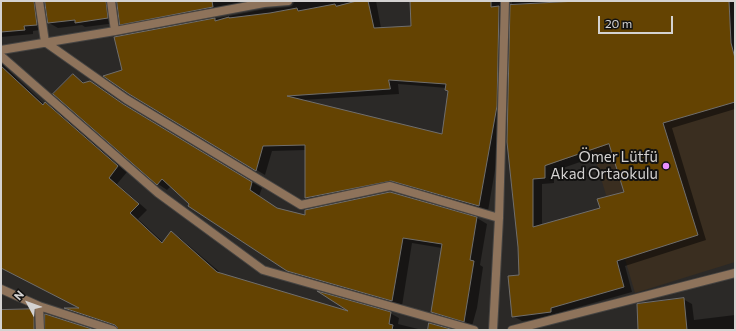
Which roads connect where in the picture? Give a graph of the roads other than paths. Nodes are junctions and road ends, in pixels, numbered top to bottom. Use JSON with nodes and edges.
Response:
{"nodes":[{"id":1,"x":38,"y":1,"type":"edge"},
{"id":2,"x":111,"y":1,"type":"edge"},
{"id":3,"x":288,"y":1,"type":"edge"},
{"id":4,"x":505,"y":1,"type":"edge"},
{"id":5,"x":264,"y":2,"type":"edge"},
{"id":6,"x":114,"y":31,"type":"junction"},
{"id":7,"x":45,"y":42,"type":"junction"},
{"id":8,"x":1,"y":50,"type":"edge"},
{"id":9,"x":1,"y":56,"type":"edge"},
{"id":10,"x":499,"y":218,"type":"junction"},
{"id":11,"x":735,"y":273,"type":"edge"},
{"id":12,"x":1,"y":289,"type":"edge"},
{"id":13,"x":39,"y":306,"type":"junction"},
{"id":14,"x":40,"y":330,"type":"edge"},
{"id":15,"x":113,"y":330,"type":"edge"},
{"id":16,"x":474,"y":330,"type":"edge"},
{"id":17,"x":493,"y":330,"type":"edge"},
{"id":18,"x":512,"y":330,"type":"edge"}],
"edges":[{"from":1,"to":7,"type":"street"},
{"from":2,"to":6,"type":"street"},
{"from":3,"to":5,"type":"street"},
{"from":4,"to":10,"type":"street"},
{"from":5,"to":6,"type":"street"},
{"from":6,"to":7,"type":"street"},
{"from":7,"to":8,"type":"street"},
{"from":7,"to":10,"type":"street"},
{"from":9,"to":16,"type":"street"},
{"from":10,"to":17,"type":"street"},
{"from":11,"to":18,"type":"street"},
{"from":12,"to":13,"type":"street"},
{"from":13,"to":14,"type":"street"},
{"from":13,"to":15,"type":"street"}]}
